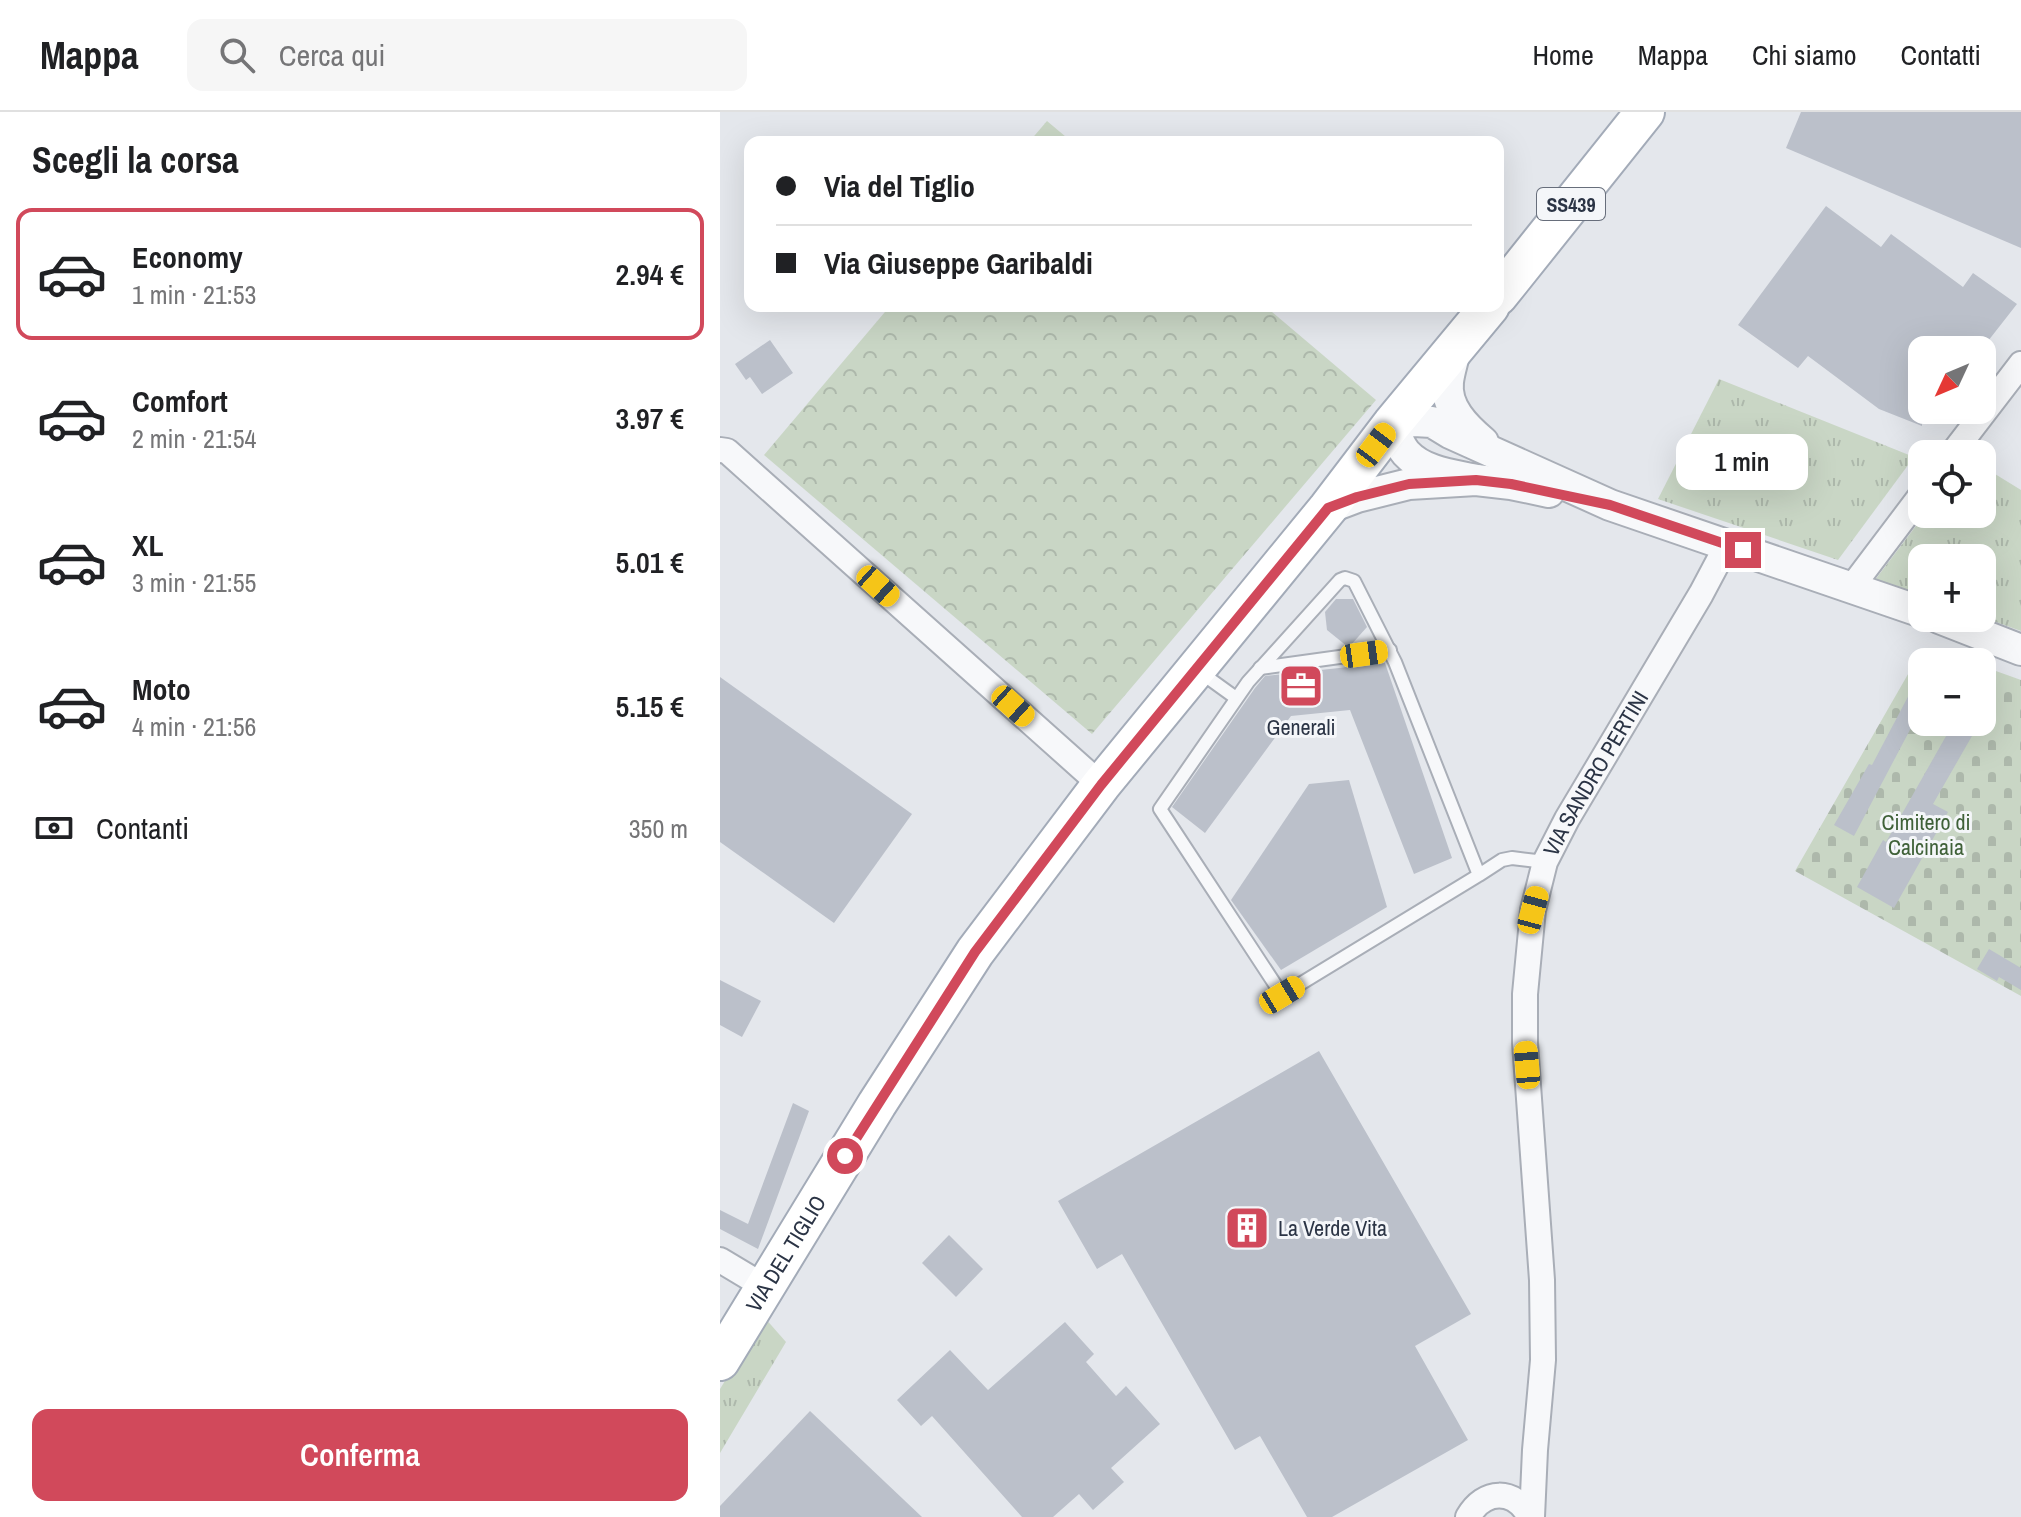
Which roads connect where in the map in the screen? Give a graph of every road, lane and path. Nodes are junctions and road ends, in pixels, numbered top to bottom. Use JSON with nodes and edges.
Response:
{"nodes":[{"id":1,"x":1645,"y":112,"type":"edge"},
{"id":2,"x":1504,"y":288,"type":"edge"},
{"id":3,"x":1485,"y":312,"type":"edge"},
{"id":4,"x":1455,"y":350,"type":"junction"},
{"id":5,"x":2021,"y":364,"type":"edge"},
{"id":6,"x":1392,"y":424,"type":"junction"},
{"id":7,"x":1963,"y":440,"type":"edge"},
{"id":8,"x":723,"y":450,"type":"edge"},
{"id":9,"x":1499,"y":456,"type":"junction"},
{"id":10,"x":1476,"y":480,"type":"junction"},
{"id":11,"x":1610,"y":505,"type":"junction"},
{"id":12,"x":1328,"y":508,"type":"junction"},
{"id":13,"x":1908,"y":513,"type":"edge"},
{"id":14,"x":1727,"y":545,"type":"junction"},
{"id":15,"x":1851,"y":588,"type":"junction"},
{"id":16,"x":1908,"y":607,"type":"edge"},
{"id":17,"x":1975,"y":632,"type":"edge"},
{"id":18,"x":1390,"y":650,"type":"junction"},
{"id":19,"x":2021,"y":650,"type":"edge"},
{"id":20,"x":1260,"y":668,"type":"junction"},
{"id":21,"x":1196,"y":669,"type":"junction"},
{"id":22,"x":1236,"y":698,"type":"junction"},
{"id":23,"x":1101,"y":785,"type":"junction"},
{"id":24,"x":1545,"y":862,"type":"junction"},
{"id":25,"x":1479,"y":875,"type":"junction"},
{"id":26,"x":720,"y":1260,"type":"edge"},
{"id":27,"x":765,"y":1287,"type":"junction"},
{"id":28,"x":720,"y":1361,"type":"edge"},
{"id":29,"x":1535,"y":1450,"type":"junction"},
{"id":30,"x":1474,"y":1509,"type":"edge"},
{"id":31,"x":1531,"y":1517,"type":"edge"}],
"edges":[{"from":1,"to":2,"type":"main road","number":"SS439"},
{"from":3,"to":4,"type":"main road","name":"VIA DEL TIGLIO"},
{"from":4,"to":6,"type":"main road","name":"VIA DEL TIGLIO"},
{"from":4,"to":9,"type":"street"},
{"from":5,"to":7,"type":"street"},
{"from":6,"to":9,"type":"street"},
{"from":6,"to":10,"type":"street"},
{"from":6,"to":12,"type":"main road","name":"VIA DEL TIGLIO"},
{"from":8,"to":23,"type":"street"},
{"from":9,"to":11,"type":"street"},
{"from":10,"to":11,"type":"street"},
{"from":10,"to":12,"type":"street"},
{"from":11,"to":14,"type":"street"},
{"from":12,"to":21,"type":"main road","name":"VIA DEL TIGLIO"},
{"from":13,"to":15,"type":"street"},
{"from":14,"to":15,"type":"street"},
{"from":14,"to":24,"type":"street","name":"VIA SANDRO PERTINI"},
{"from":15,"to":16,"type":"street"},
{"from":17,"to":19,"type":"street"},
{"from":18,"to":20,"type":"lane"},
{"from":18,"to":20,"type":"lane"},
{"from":18,"to":25,"type":"lane"},
{"from":20,"to":22,"type":"lane"},
{"from":21,"to":22,"type":"lane"},
{"from":21,"to":23,"type":"main road","name":"VIA DEL TIGLIO"},
{"from":22,"to":25,"type":"lane"},
{"from":23,"to":27,"type":"main road","name":"VIA DEL TIGLIO"},
{"from":24,"to":25,"type":"lane"},
{"from":24,"to":29,"type":"street","name":"VIA SANDRO PERTINI"},
{"from":26,"to":27,"type":"street"},
{"from":27,"to":28,"type":"main road","name":"VIA DEL TIGLIO"},
{"from":29,"to":30,"type":"street"},
{"from":29,"to":31,"type":"street","name":"VIA SANDRO PERTINI"},
{"from":30,"to":31,"type":"street"}]}
